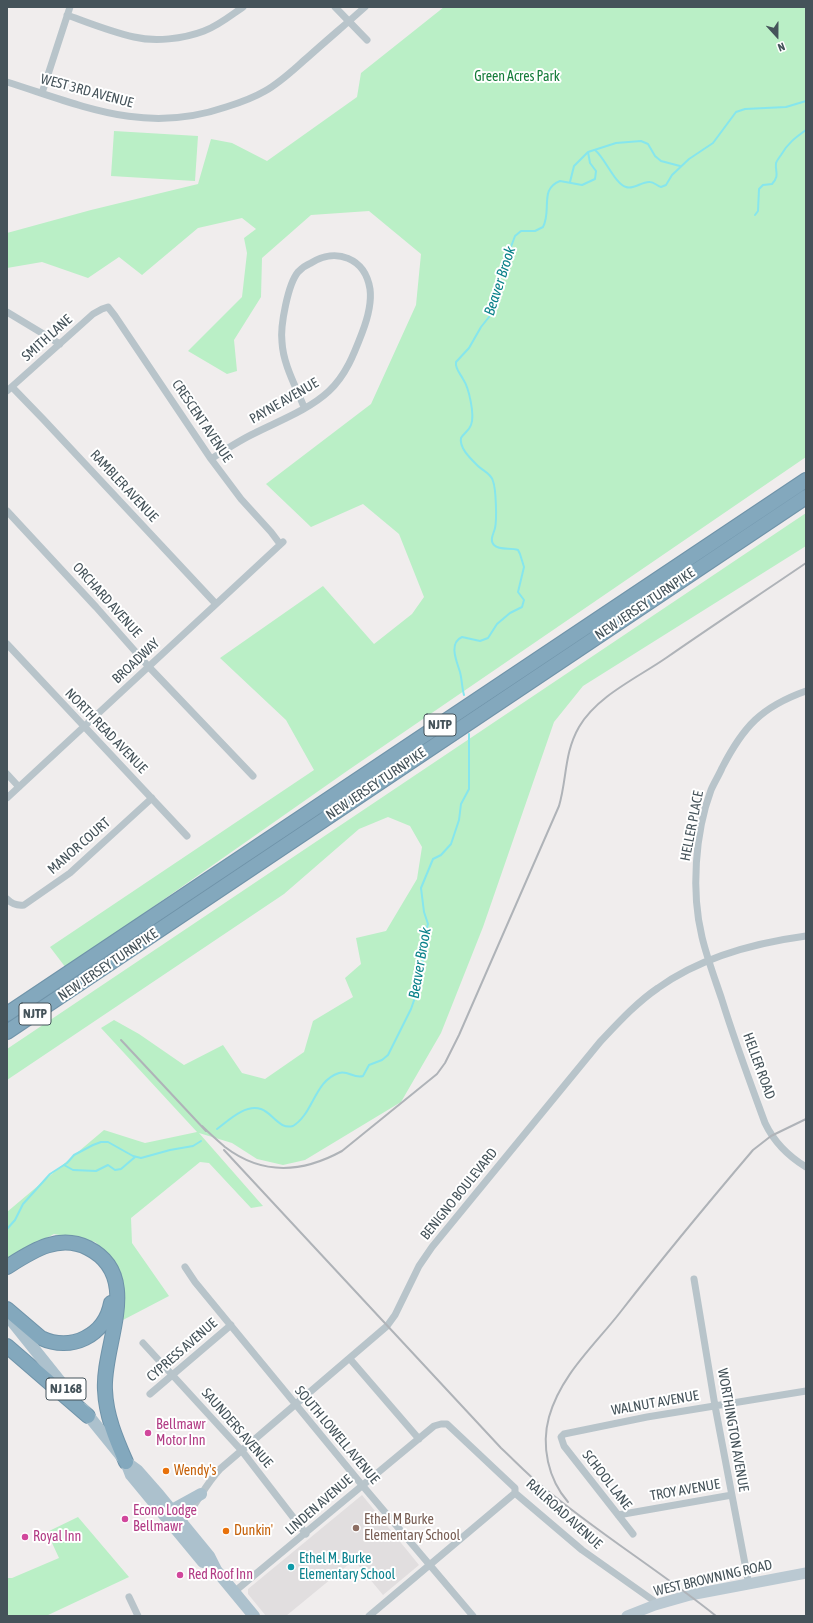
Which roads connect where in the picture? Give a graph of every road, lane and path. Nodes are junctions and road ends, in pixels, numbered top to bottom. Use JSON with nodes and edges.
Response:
{"nodes":[{"id":1,"x":70,"y":7,"type":"edge"},
{"id":2,"x":242,"y":7,"type":"edge"},
{"id":3,"x":335,"y":7,"type":"edge"},
{"id":4,"x":365,"y":7,"type":"edge"},
{"id":5,"x":67,"y":15,"type":"junction"},
{"id":6,"x":348,"y":21,"type":"junction"},
{"id":7,"x":367,"y":40,"type":"dead end"},
{"id":8,"x":7,"y":82,"type":"edge"},
{"id":9,"x":42,"y":93,"type":"junction"},
{"id":10,"x":108,"y":307,"type":"joint"},
{"id":11,"x":7,"y":312,"type":"edge"},
{"id":12,"x":60,"y":344,"type":"junction"},
{"id":13,"x":9,"y":389,"type":"edge"},
{"id":14,"x":304,"y":407,"type":"junction"},
{"id":15,"x":211,"y":458,"type":"junction"},
{"id":16,"x":806,"y":480,"type":"edge"},
{"id":17,"x":806,"y":497,"type":"edge"},
{"id":18,"x":7,"y":511,"type":"edge"},
{"id":19,"x":281,"y":543,"type":"joint"},
{"id":20,"x":216,"y":604,"type":"junction"},
{"id":21,"x":7,"y":644,"type":"edge"},
{"id":22,"x":149,"y":667,"type":"junction"},
{"id":23,"x":806,"y":691,"type":"edge"},
{"id":24,"x":84,"y":727,"type":"junction"},
{"id":25,"x":7,"y":774,"type":"edge"},
{"id":26,"x":253,"y":776,"type":"dead end"},
{"id":27,"x":19,"y":787,"type":"junction"},
{"id":28,"x":7,"y":798,"type":"edge"},
{"id":29,"x":152,"y":798,"type":"junction"},
{"id":30,"x":187,"y":836,"type":"dead end"},
{"id":31,"x":7,"y":899,"type":"edge"},
{"id":32,"x":806,"y":936,"type":"edge"},
{"id":33,"x":709,"y":960,"type":"junction"},
{"id":34,"x":7,"y":1014,"type":"edge"},
{"id":35,"x":7,"y":1032,"type":"edge"},
{"id":36,"x":806,"y":1167,"type":"edge"},
{"id":37,"x":7,"y":1267,"type":"edge"},
{"id":38,"x":185,"y":1267,"type":"dead end"},
{"id":39,"x":7,"y":1273,"type":"edge"},
{"id":40,"x":694,"y":1279,"type":"dead end"},
{"id":41,"x":7,"y":1309,"type":"edge"},
{"id":42,"x":7,"y":1315,"type":"edge"},
{"id":43,"x":231,"y":1325,"type":"junction"},
{"id":44,"x":144,"y":1343,"type":"dead end"},
{"id":45,"x":7,"y":1346,"type":"edge"},
{"id":46,"x":350,"y":1359,"type":"junction"},
{"id":47,"x":173,"y":1375,"type":"junction"},
{"id":48,"x":806,"y":1391,"type":"edge"},
{"id":49,"x":150,"y":1394,"type":"dead end"},
{"id":50,"x":296,"y":1405,"type":"junction"},
{"id":51,"x":715,"y":1406,"type":"junction"},
{"id":52,"x":88,"y":1416,"type":"junction"},
{"id":53,"x":441,"y":1424,"type":"joint"},
{"id":54,"x":419,"y":1438,"type":"junction"},
{"id":55,"x":562,"y":1440,"type":"joint"},
{"id":56,"x":242,"y":1451,"type":"junction"},
{"id":57,"x":126,"y":1462,"type":"junction"},
{"id":58,"x":362,"y":1485,"type":"junction"},
{"id":59,"x":515,"y":1493,"type":"junction"},
{"id":60,"x":201,"y":1494,"type":"junction"},
{"id":61,"x":732,"y":1495,"type":"junction"},
{"id":62,"x":172,"y":1510,"type":"junction"},
{"id":63,"x":618,"y":1515,"type":"junction"},
{"id":64,"x":178,"y":1525,"type":"junction"},
{"id":65,"x":306,"y":1534,"type":"junction"},
{"id":66,"x":633,"y":1534,"type":"dead end"},
{"id":67,"x":430,"y":1565,"type":"junction"},
{"id":68,"x":806,"y":1573,"type":"edge"},
{"id":69,"x":749,"y":1585,"type":"junction"},
{"id":70,"x":234,"y":1592,"type":"junction"},
{"id":71,"x":129,"y":1597,"type":"dead end"},
{"id":72,"x":655,"y":1606,"type":"junction"},
{"id":73,"x":641,"y":1614,"type":"edge"},
{"id":74,"x":138,"y":1616,"type":"edge"},
{"id":75,"x":254,"y":1616,"type":"edge"},
{"id":76,"x":369,"y":1616,"type":"edge"},
{"id":77,"x":473,"y":1616,"type":"edge"},
{"id":78,"x":627,"y":1616,"type":"edge"}],
"edges":[{"from":1,"to":5,"type":"street"},
{"from":2,"to":5,"type":"street"},
{"from":3,"to":6,"type":"street"},
{"from":4,"to":6,"type":"street","name":"WEST 3RD AVENUE"},
{"from":5,"to":9,"type":"street"},
{"from":6,"to":7,"type":"street"},
{"from":6,"to":9,"type":"street","name":"WEST 3RD AVENUE"},
{"from":8,"to":9,"type":"street","name":"WEST 3RD AVENUE"},
{"from":10,"to":12,"type":"street","name":"SMITH LANE"},
{"from":10,"to":15,"type":"street","name":"CRESCENT AVENUE"},
{"from":11,"to":12,"type":"street"},
{"from":12,"to":13,"type":"street","name":"SMITH LANE"},
{"from":13,"to":20,"type":"street","name":"RAMBLER AVENUE"},
{"from":14,"to":14,"type":"street","name":"PAYNE AVENUE"},
{"from":14,"to":15,"type":"street","name":"PAYNE AVENUE"},
{"from":15,"to":19,"type":"street","name":"CRESCENT AVENUE"},
{"from":16,"to":34,"type":"highway","name":"NEW JERSEY TURNPIKE","number":"NJTP"},
{"from":17,"to":35,"type":"highway","name":"NEW JERSEY TURNPIKE","number":"NJTP"},
{"from":18,"to":22,"type":"street","name":"ORCHARD AVENUE"},
{"from":19,"to":20,"type":"street","name":"BROADWAY"},
{"from":20,"to":22,"type":"street","name":"BROADWAY"},
{"from":21,"to":24,"type":"street","name":"NORTH READ AVENUE"},
{"from":22,"to":24,"type":"street","name":"BROADWAY"},
{"from":22,"to":26,"type":"street","name":"ORCHARD AVENUE"},
{"from":23,"to":33,"type":"street","name":"HELLER PLACE"},
{"from":24,"to":27,"type":"street","name":"BROADWAY"},
{"from":24,"to":29,"type":"street","name":"NORTH READ AVENUE"},
{"from":25,"to":27,"type":"street"},
{"from":27,"to":28,"type":"street","name":"BROADWAY"},
{"from":29,"to":30,"type":"street","name":"NORTH READ AVENUE"},
{"from":29,"to":31,"type":"street","name":"MANOR COURT"},
{"from":32,"to":33,"type":"street","name":"BENIGNO BOULEVARD"},
{"from":33,"to":36,"type":"street","name":"HELLER ROAD"},
{"from":33,"to":46,"type":"street","name":"BENIGNO BOULEVARD"},
{"from":37,"to":57,"type":"highway"},
{"from":38,"to":43,"type":"street","name":"SOUTH LOWELL AVENUE"},
{"from":39,"to":41,"type":"highway"},
{"from":40,"to":51,"type":"street","name":"WORTHINGTON AVENUE"},
{"from":42,"to":52,"type":"main road","number":"NJ 168"},
{"from":43,"to":47,"type":"street","name":"CYPRESS AVENUE"},
{"from":43,"to":50,"type":"street","name":"SOUTH LOWELL AVENUE"},
{"from":44,"to":47,"type":"street","name":"SAUNDERS AVENUE"},
{"from":45,"to":52,"type":"highway"},
{"from":46,"to":50,"type":"street","name":"BENIGNO BOULEVARD"},
{"from":46,"to":54,"type":"street"},
{"from":47,"to":49,"type":"street","name":"CYPRESS AVENUE"},
{"from":47,"to":56,"type":"street","name":"SAUNDERS AVENUE"},
{"from":48,"to":51,"type":"street","name":"WALNUT AVENUE"},
{"from":50,"to":56,"type":"street","name":"BENIGNO BOULEVARD"},
{"from":50,"to":58,"type":"street","name":"SOUTH LOWELL AVENUE"},
{"from":51,"to":55,"type":"street","name":"WALNUT AVENUE"},
{"from":51,"to":61,"type":"street","name":"WORTHINGTON AVENUE"},
{"from":52,"to":57,"type":"main road","number":"NJ 168"},
{"from":53,"to":54,"type":"street","name":"LINDEN AVENUE"},
{"from":53,"to":59,"type":"street","name":"RAILROAD AVENUE"},
{"from":54,"to":58,"type":"street","name":"LINDEN AVENUE"},
{"from":55,"to":63,"type":"street","name":"SCHOOL LANE"},
{"from":56,"to":60,"type":"street","name":"BENIGNO BOULEVARD"},
{"from":56,"to":65,"type":"street","name":"SAUNDERS AVENUE"},
{"from":57,"to":62,"type":"main road","number":"NJ 168"},
{"from":57,"to":64,"type":"main road","number":"NJ 168"},
{"from":58,"to":65,"type":"street","name":"LINDEN AVENUE"},
{"from":58,"to":67,"type":"street","name":"SOUTH LOWELL AVENUE"},
{"from":59,"to":67,"type":"street"},
{"from":59,"to":72,"type":"street","name":"RAILROAD AVENUE"},
{"from":60,"to":62,"type":"main road"},
{"from":60,"to":64,"type":"street","name":"BENIGNO BOULEVARD"},
{"from":61,"to":63,"type":"street","name":"TROY AVENUE"},
{"from":61,"to":69,"type":"street","name":"WORTHINGTON AVENUE"},
{"from":62,"to":64,"type":"main road","number":"NJ 168"},
{"from":63,"to":66,"type":"street","name":"SCHOOL LANE"},
{"from":64,"to":70,"type":"main road","number":"NJ 168"},
{"from":65,"to":70,"type":"street","name":"LINDEN AVENUE"},
{"from":67,"to":76,"type":"street"},
{"from":67,"to":77,"type":"street","name":"SOUTH LOWELL AVENUE"},
{"from":68,"to":69,"type":"main road","name":"WEST BROWNING ROAD"},
{"from":69,"to":72,"type":"main road","name":"WEST BROWNING ROAD"},
{"from":70,"to":75,"type":"main road","number":"NJ 168"},
{"from":71,"to":74,"type":"street"},
{"from":72,"to":73,"type":"main road","name":"WEST BROWNING ROAD"},
{"from":73,"to":78,"type":"main road","name":"WEST BROWNING ROAD"}]}
